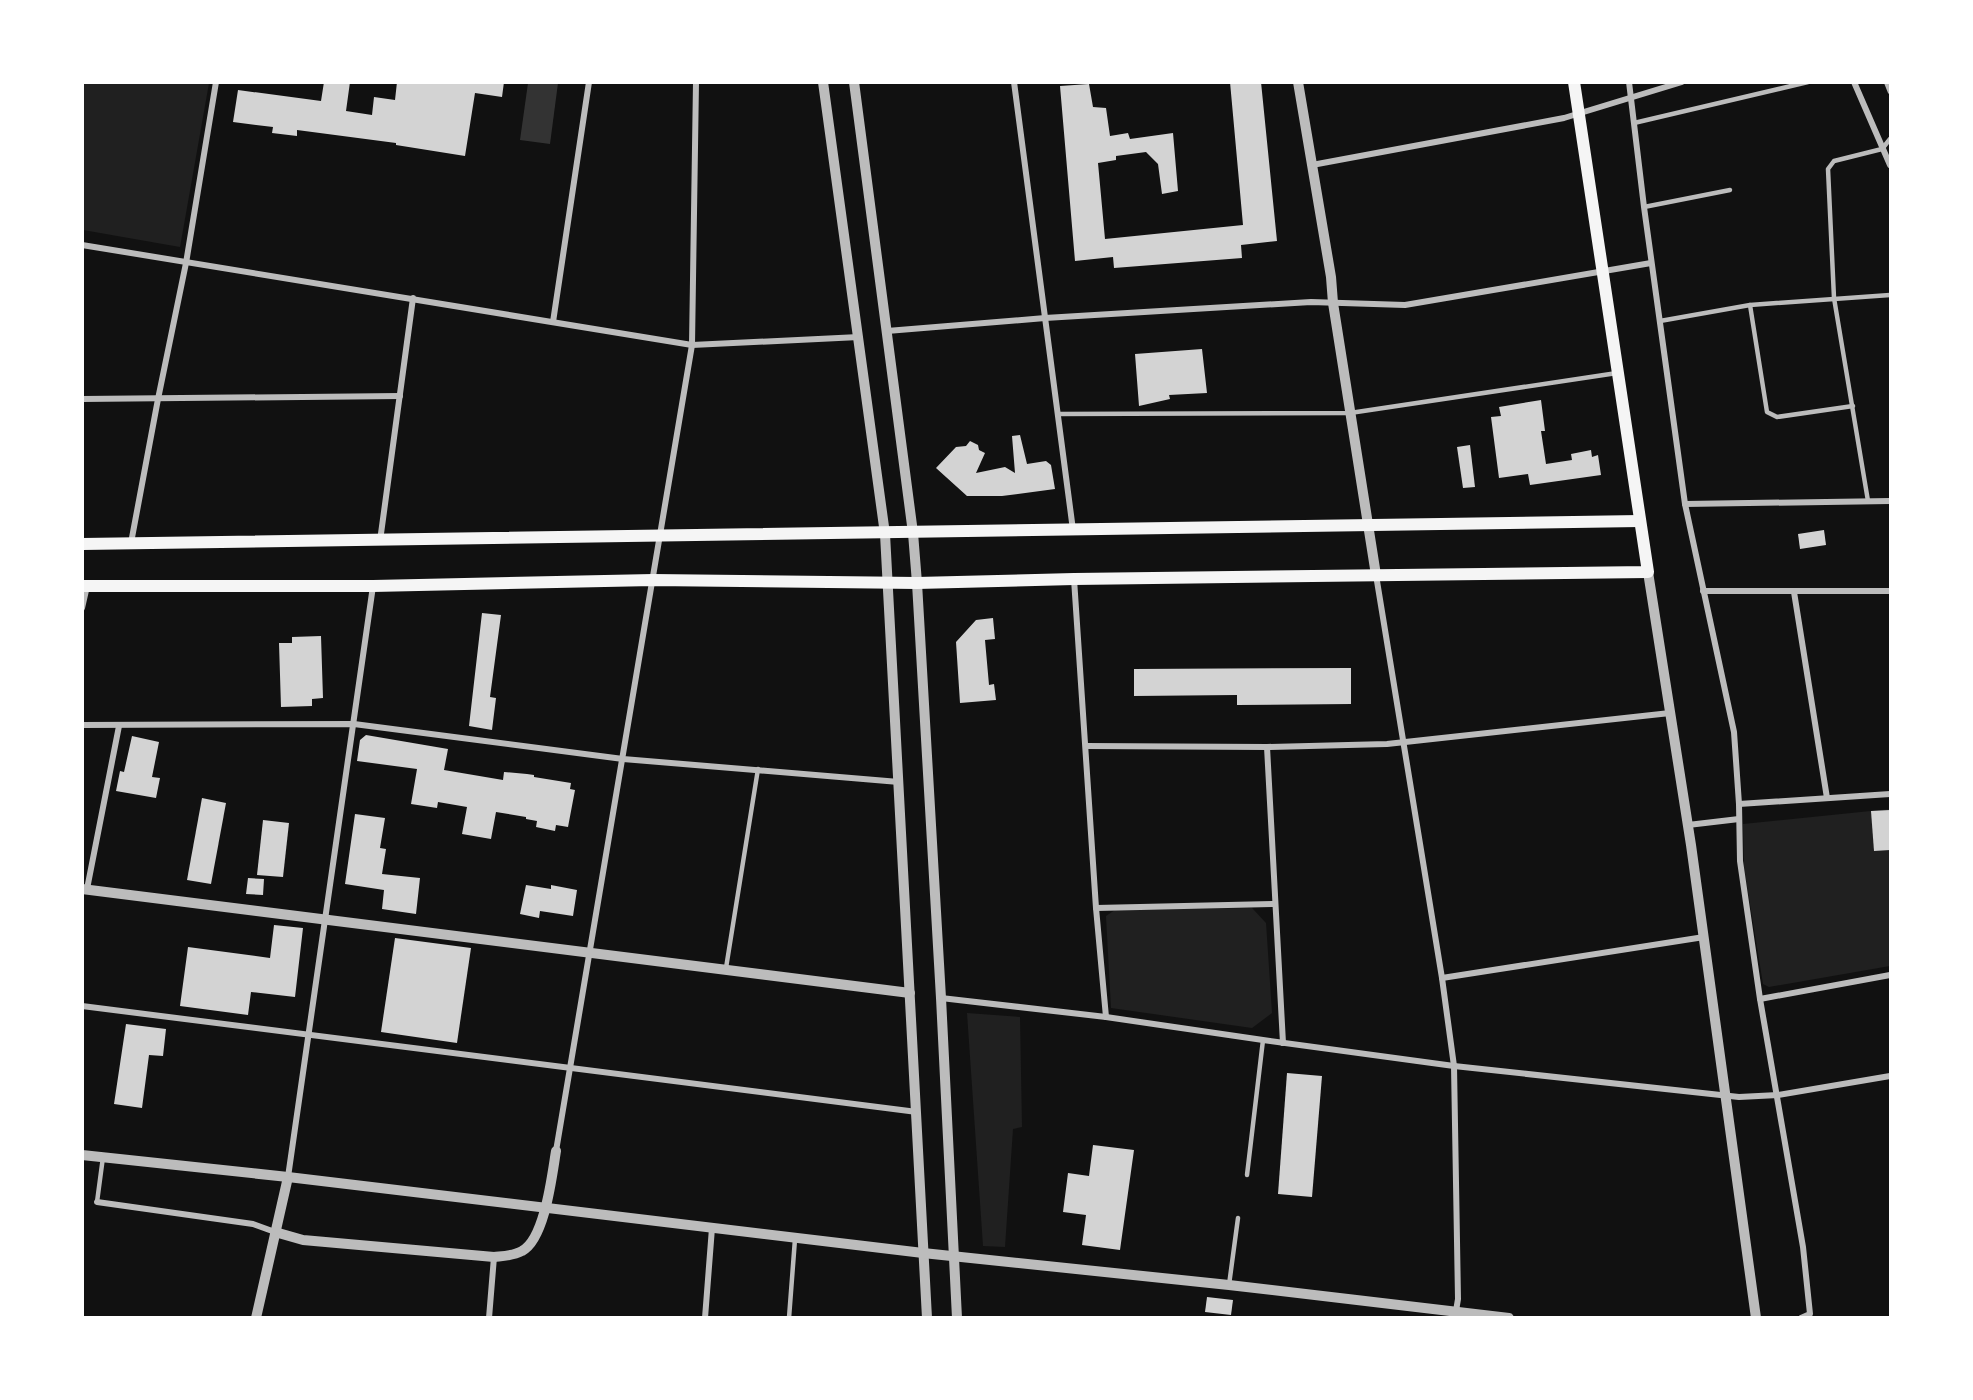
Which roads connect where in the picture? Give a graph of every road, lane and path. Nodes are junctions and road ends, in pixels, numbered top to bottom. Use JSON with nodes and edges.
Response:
{"nodes":[{"id":1,"x":216,"y":82,"type":"edge"},
{"id":2,"x":589,"y":82,"type":"edge"},
{"id":3,"x":696,"y":82,"type":"edge"},
{"id":4,"x":823,"y":82,"type":"edge"},
{"id":5,"x":854,"y":82,"type":"edge"},
{"id":6,"x":1014,"y":82,"type":"edge"},
{"id":7,"x":1298,"y":82,"type":"edge"},
{"id":8,"x":1574,"y":82,"type":"edge"},
{"id":9,"x":1629,"y":82,"type":"edge"},
{"id":10,"x":1682,"y":82,"type":"edge"},
{"id":11,"x":1808,"y":82,"type":"edge"},
{"id":12,"x":1854,"y":82,"type":"edge"},
{"id":13,"x":1886,"y":82,"type":"edge"},
{"id":14,"x":1890,"y":92,"type":"edge"},
{"id":15,"x":1631,"y":97,"type":"junction"},
{"id":16,"x":1579,"y":114,"type":"junction"},
{"id":17,"x":1634,"y":123,"type":"junction"},
{"id":18,"x":1890,"y":139,"type":"edge"},
{"id":19,"x":1882,"y":149,"type":"junction"},
{"id":20,"x":1312,"y":165,"type":"junction"},
{"id":21,"x":1890,"y":165,"type":"edge"},
{"id":22,"x":1730,"y":190,"type":"dead end"},
{"id":23,"x":1644,"y":207,"type":"junction"},
{"id":24,"x":82,"y":245,"type":"edge"},
{"id":25,"x":186,"y":263,"type":"junction"},
{"id":26,"x":1652,"y":263,"type":"junction"},
{"id":27,"x":1603,"y":271,"type":"junction"},
{"id":28,"x":1890,"y":295,"type":"edge"},
{"id":29,"x":413,"y":298,"type":"junction"},
{"id":30,"x":1834,"y":298,"type":"junction"},
{"id":31,"x":1333,"y":303,"type":"junction"},
{"id":32,"x":1750,"y":305,"type":"junction"},
{"id":33,"x":1045,"y":318,"type":"junction"},
{"id":34,"x":1660,"y":321,"type":"junction"},
{"id":35,"x":553,"y":322,"type":"junction"},
{"id":36,"x":888,"y":331,"type":"junction"},
{"id":37,"x":859,"y":337,"type":"junction"},
{"id":38,"x":692,"y":345,"type":"junction"},
{"id":39,"x":1618,"y":373,"type":"junction"},
{"id":40,"x":400,"y":396,"type":"junction"},
{"id":41,"x":82,"y":399,"type":"edge"},
{"id":42,"x":158,"y":399,"type":"junction"},
{"id":43,"x":1853,"y":406,"type":"junction"},
{"id":44,"x":1350,"y":413,"type":"junction"},
{"id":45,"x":1058,"y":414,"type":"junction"},
{"id":46,"x":1868,"y":501,"type":"junction"},
{"id":47,"x":1890,"y":501,"type":"edge"},
{"id":48,"x":1685,"y":504,"type":"junction"},
{"id":49,"x":1640,"y":521,"type":"junction"},
{"id":50,"x":1370,"y":528,"type":"junction"},
{"id":51,"x":1073,"y":530,"type":"junction"},
{"id":52,"x":913,"y":533,"type":"junction"},
{"id":53,"x":885,"y":534,"type":"junction"},
{"id":54,"x":660,"y":539,"type":"junction"},
{"id":55,"x":380,"y":541,"type":"junction"},
{"id":56,"x":131,"y":543,"type":"junction"},
{"id":57,"x":82,"y":544,"type":"edge"},
{"id":58,"x":1648,"y":572,"type":"junction"},
{"id":59,"x":1376,"y":575,"type":"junction"},
{"id":60,"x":1074,"y":579,"type":"junction"},
{"id":61,"x":653,"y":580,"type":"junction"},
{"id":62,"x":917,"y":583,"type":"junction"},
{"id":63,"x":888,"y":584,"type":"junction"},
{"id":64,"x":85,"y":586,"type":"edge"},
{"id":65,"x":374,"y":586,"type":"junction"},
{"id":66,"x":1703,"y":591,"type":"junction"},
{"id":67,"x":1890,"y":591,"type":"edge"},
{"id":68,"x":1794,"y":592,"type":"junction"},
{"id":69,"x":82,"y":608,"type":"edge"},
{"id":70,"x":1670,"y":713,"type":"junction"},
{"id":71,"x":354,"y":724,"type":"junction"},
{"id":72,"x":82,"y":725,"type":"edge"},
{"id":73,"x":119,"y":726,"type":"junction"},
{"id":74,"x":1403,"y":742,"type":"junction"},
{"id":75,"x":1086,"y":746,"type":"junction"},
{"id":76,"x":1267,"y":747,"type":"junction"},
{"id":77,"x":622,"y":759,"type":"junction"},
{"id":78,"x":758,"y":769,"type":"junction"},
{"id":79,"x":899,"y":782,"type":"junction"},
{"id":80,"x":1890,"y":794,"type":"edge"},
{"id":81,"x":1827,"y":798,"type":"junction"},
{"id":82,"x":1740,"y":804,"type":"junction"},
{"id":83,"x":1739,"y":819,"type":"junction"},
{"id":84,"x":1688,"y":825,"type":"junction"},
{"id":85,"x":85,"y":889,"type":"edge"},
{"id":86,"x":1275,"y":904,"type":"junction"},
{"id":87,"x":1096,"y":908,"type":"junction"},
{"id":88,"x":325,"y":920,"type":"junction"},
{"id":89,"x":1704,"y":937,"type":"junction"},
{"id":90,"x":590,"y":952,"type":"junction"},
{"id":91,"x":726,"y":970,"type":"junction"},
{"id":92,"x":1890,"y":975,"type":"edge"},
{"id":93,"x":1442,"y":978,"type":"junction"},
{"id":94,"x":910,"y":993,"type":"junction"},
{"id":95,"x":941,"y":998,"type":"junction"},
{"id":96,"x":1760,"y":999,"type":"junction"},
{"id":97,"x":82,"y":1006,"type":"edge"},
{"id":98,"x":1106,"y":1017,"type":"junction"},
{"id":99,"x":308,"y":1034,"type":"junction"},
{"id":100,"x":1263,"y":1040,"type":"junction"},
{"id":101,"x":1283,"y":1043,"type":"junction"},
{"id":102,"x":1454,"y":1066,"type":"junction"},
{"id":103,"x":570,"y":1068,"type":"junction"},
{"id":104,"x":1890,"y":1077,"type":"edge"},
{"id":105,"x":1726,"y":1095,"type":"junction"},
{"id":106,"x":1778,"y":1095,"type":"junction"},
{"id":107,"x":917,"y":1112,"type":"junction"},
{"id":108,"x":556,"y":1150,"type":"joint"},
{"id":109,"x":82,"y":1155,"type":"edge"},
{"id":110,"x":103,"y":1157,"type":"junction"},
{"id":111,"x":1246,"y":1175,"type":"dead end"},
{"id":112,"x":288,"y":1176,"type":"junction"},
{"id":113,"x":98,"y":1202,"type":"joint"},
{"id":114,"x":546,"y":1207,"type":"junction"},
{"id":115,"x":1238,"y":1218,"type":"dead end"},
{"id":116,"x":712,"y":1228,"type":"junction"},
{"id":117,"x":275,"y":1232,"type":"junction"},
{"id":118,"x":795,"y":1238,"type":"junction"},
{"id":119,"x":923,"y":1253,"type":"junction"},
{"id":120,"x":494,"y":1257,"type":"junction"},
{"id":121,"x":954,"y":1257,"type":"junction"},
{"id":122,"x":1229,"y":1285,"type":"junction"},
{"id":123,"x":1456,"y":1311,"type":"junction"},
{"id":124,"x":256,"y":1317,"type":"edge"},
{"id":125,"x":489,"y":1317,"type":"edge"},
{"id":126,"x":705,"y":1317,"type":"edge"},
{"id":127,"x":789,"y":1317,"type":"edge"},
{"id":128,"x":927,"y":1317,"type":"edge"},
{"id":129,"x":957,"y":1317,"type":"edge"},
{"id":130,"x":1509,"y":1317,"type":"edge"},
{"id":131,"x":1756,"y":1317,"type":"edge"},
{"id":132,"x":1801,"y":1317,"type":"edge"}],
"edges":[{"from":1,"to":25,"type":"street"},
{"from":2,"to":35,"type":"street"},
{"from":3,"to":38,"type":"street"},
{"from":4,"to":37,"type":"street"},
{"from":5,"to":36,"type":"street"},
{"from":6,"to":33,"type":"street"},
{"from":7,"to":20,"type":"street"},
{"from":8,"to":16,"type":"main road"},
{"from":9,"to":15,"type":"street"},
{"from":10,"to":15,"type":"street"},
{"from":11,"to":17,"type":"lane"},
{"from":12,"to":19,"type":"street"},
{"from":13,"to":14,"type":"lane"},
{"from":15,"to":16,"type":"street"},
{"from":15,"to":17,"type":"street"},
{"from":16,"to":20,"type":"street"},
{"from":16,"to":27,"type":"main road"},
{"from":17,"to":23,"type":"street"},
{"from":18,"to":19,"type":"lane"},
{"from":19,"to":21,"type":"street"},
{"from":19,"to":30,"type":"lane"},
{"from":20,"to":31,"type":"street"},
{"from":22,"to":23,"type":"lane"},
{"from":23,"to":26,"type":"street"},
{"from":24,"to":25,"type":"street"},
{"from":25,"to":29,"type":"street"},
{"from":25,"to":42,"type":"street"},
{"from":26,"to":27,"type":"street"},
{"from":26,"to":34,"type":"street"},
{"from":27,"to":31,"type":"street"},
{"from":27,"to":39,"type":"main road"},
{"from":28,"to":30,"type":"lane"},
{"from":29,"to":35,"type":"street"},
{"from":29,"to":40,"type":"street"},
{"from":30,"to":32,"type":"lane"},
{"from":30,"to":43,"type":"lane"},
{"from":31,"to":33,"type":"street"},
{"from":31,"to":44,"type":"street"},
{"from":32,"to":34,"type":"lane"},
{"from":32,"to":43,"type":"lane"},
{"from":33,"to":36,"type":"street"},
{"from":33,"to":45,"type":"street"},
{"from":34,"to":48,"type":"street"},
{"from":35,"to":38,"type":"street"},
{"from":36,"to":52,"type":"street"},
{"from":37,"to":38,"type":"street"},
{"from":37,"to":53,"type":"street"},
{"from":38,"to":54,"type":"street"},
{"from":39,"to":44,"type":"lane"},
{"from":39,"to":49,"type":"main road"},
{"from":40,"to":42,"type":"street"},
{"from":40,"to":55,"type":"street"},
{"from":41,"to":42,"type":"street"},
{"from":42,"to":56,"type":"street"},
{"from":43,"to":46,"type":"lane"},
{"from":44,"to":45,"type":"lane"},
{"from":44,"to":50,"type":"street"},
{"from":45,"to":51,"type":"street"},
{"from":46,"to":47,"type":"street"},
{"from":46,"to":48,"type":"street"},
{"from":48,"to":66,"type":"street"},
{"from":49,"to":50,"type":"main road"},
{"from":49,"to":58,"type":"main road"},
{"from":50,"to":51,"type":"main road"},
{"from":50,"to":59,"type":"street"},
{"from":51,"to":52,"type":"main road"},
{"from":52,"to":53,"type":"main road"},
{"from":52,"to":62,"type":"street"},
{"from":53,"to":54,"type":"main road"},
{"from":53,"to":63,"type":"street"},
{"from":54,"to":55,"type":"main road"},
{"from":54,"to":61,"type":"street"},
{"from":55,"to":56,"type":"main road"},
{"from":56,"to":57,"type":"main road"},
{"from":58,"to":59,"type":"main road"},
{"from":58,"to":70,"type":"street"},
{"from":59,"to":60,"type":"main road"},
{"from":59,"to":74,"type":"street"},
{"from":60,"to":62,"type":"main road"},
{"from":60,"to":75,"type":"street"},
{"from":61,"to":63,"type":"main road"},
{"from":61,"to":65,"type":"main road"},
{"from":61,"to":77,"type":"street"},
{"from":62,"to":63,"type":"main road"},
{"from":62,"to":95,"type":"street"},
{"from":63,"to":79,"type":"street"},
{"from":64,"to":65,"type":"main road"},
{"from":64,"to":69,"type":"street"},
{"from":65,"to":71,"type":"street"},
{"from":66,"to":68,"type":"street"},
{"from":66,"to":82,"type":"street"},
{"from":67,"to":68,"type":"street"},
{"from":68,"to":81,"type":"street"},
{"from":70,"to":74,"type":"street"},
{"from":70,"to":84,"type":"street"},
{"from":71,"to":73,"type":"street"},
{"from":71,"to":77,"type":"street"},
{"from":71,"to":88,"type":"street"},
{"from":72,"to":73,"type":"street"},
{"from":73,"to":85,"type":"street"},
{"from":74,"to":76,"type":"street"},
{"from":74,"to":93,"type":"street"},
{"from":75,"to":76,"type":"street"},
{"from":75,"to":87,"type":"street"},
{"from":76,"to":86,"type":"street"},
{"from":77,"to":78,"type":"street"},
{"from":77,"to":90,"type":"street"},
{"from":78,"to":79,"type":"street"},
{"from":78,"to":91,"type":"lane"},
{"from":79,"to":94,"type":"street"},
{"from":80,"to":81,"type":"street"},
{"from":81,"to":82,"type":"street"},
{"from":82,"to":83,"type":"street"},
{"from":83,"to":84,"type":"street"},
{"from":83,"to":96,"type":"street"},
{"from":84,"to":89,"type":"street"},
{"from":85,"to":88,"type":"street"},
{"from":86,"to":87,"type":"street"},
{"from":86,"to":101,"type":"street"},
{"from":87,"to":98,"type":"street"},
{"from":88,"to":90,"type":"street"},
{"from":88,"to":99,"type":"street"},
{"from":89,"to":93,"type":"street"},
{"from":89,"to":105,"type":"street"},
{"from":90,"to":91,"type":"street"},
{"from":90,"to":103,"type":"street"},
{"from":91,"to":94,"type":"street"},
{"from":92,"to":96,"type":"street"},
{"from":93,"to":102,"type":"street"},
{"from":94,"to":107,"type":"street"},
{"from":95,"to":98,"type":"street"},
{"from":95,"to":121,"type":"street"},
{"from":96,"to":106,"type":"street"},
{"from":97,"to":99,"type":"street"},
{"from":98,"to":100,"type":"street"},
{"from":99,"to":103,"type":"street"},
{"from":99,"to":112,"type":"street"},
{"from":100,"to":101,"type":"street"},
{"from":100,"to":111,"type":"lane"},
{"from":101,"to":102,"type":"street"},
{"from":102,"to":105,"type":"street"},
{"from":102,"to":123,"type":"street"},
{"from":103,"to":107,"type":"street"},
{"from":103,"to":108,"type":"street"},
{"from":104,"to":106,"type":"street"},
{"from":105,"to":106,"type":"street"},
{"from":105,"to":131,"type":"street"},
{"from":106,"to":132,"type":"street"},
{"from":107,"to":119,"type":"street"},
{"from":108,"to":114,"type":"street"},
{"from":109,"to":110,"type":"street"},
{"from":110,"to":112,"type":"street"},
{"from":110,"to":113,"type":"lane"},
{"from":112,"to":114,"type":"street"},
{"from":112,"to":117,"type":"street"},
{"from":113,"to":117,"type":"street"},
{"from":114,"to":116,"type":"street"},
{"from":114,"to":120,"type":"street"},
{"from":115,"to":122,"type":"lane"},
{"from":116,"to":118,"type":"street"},
{"from":116,"to":126,"type":"street"},
{"from":117,"to":120,"type":"street"},
{"from":117,"to":124,"type":"street"},
{"from":118,"to":119,"type":"street"},
{"from":118,"to":127,"type":"lane"},
{"from":119,"to":121,"type":"street"},
{"from":119,"to":128,"type":"street"},
{"from":120,"to":125,"type":"street"},
{"from":121,"to":122,"type":"street"},
{"from":121,"to":129,"type":"street"},
{"from":122,"to":123,"type":"street"},
{"from":123,"to":130,"type":"street"}]}
